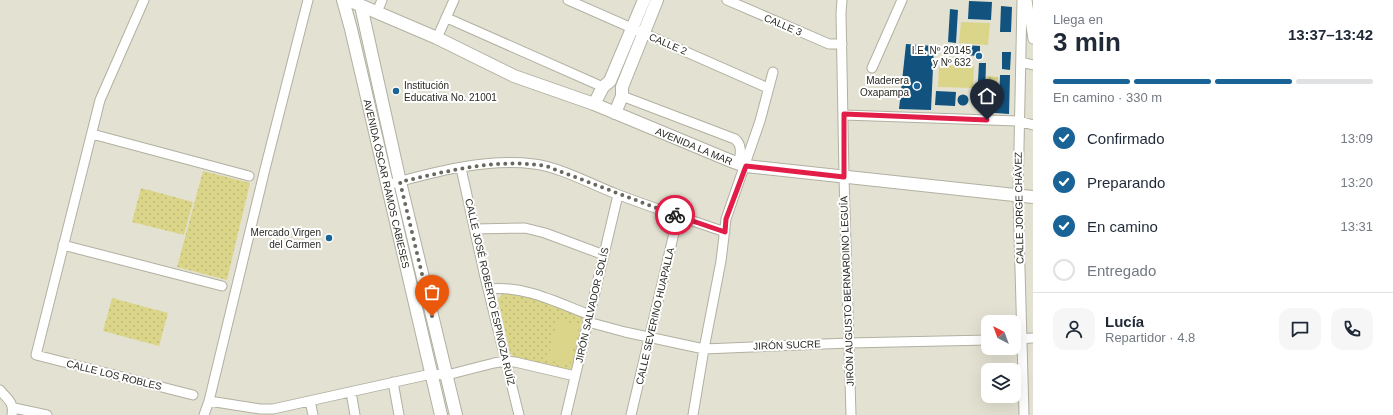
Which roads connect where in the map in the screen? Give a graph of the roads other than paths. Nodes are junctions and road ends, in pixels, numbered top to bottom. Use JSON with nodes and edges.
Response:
{"nodes":[{"id":1,"x":144,"y":0,"type":"edge"},
{"id":2,"x":308,"y":0,"type":"edge"},
{"id":3,"x":343,"y":0,"type":"edge"},
{"id":4,"x":348,"y":0,"type":"edge"},
{"id":5,"x":382,"y":0,"type":"edge"},
{"id":6,"x":454,"y":0,"type":"edge"},
{"id":7,"x":568,"y":0,"type":"edge"},
{"id":8,"x":644,"y":0,"type":"edge"},
{"id":9,"x":657,"y":0,"type":"edge"},
{"id":10,"x":726,"y":0,"type":"edge"},
{"id":11,"x":842,"y":0,"type":"edge"},
{"id":12,"x":902,"y":0,"type":"edge"},
{"id":13,"x":1022,"y":0,"type":"edge"},
{"id":14,"x":1027,"y":0,"type":"edge"},
{"id":15,"x":361,"y":6,"type":"junction"},
{"id":16,"x":377,"y":12,"type":"junction"},
{"id":17,"x":447,"y":18,"type":"junction"},
{"id":18,"x":632,"y":28,"type":"junction"},
{"id":19,"x":643,"y":34,"type":"junction"},
{"id":20,"x":437,"y":38,"type":"junction"},
{"id":21,"x":1033,"y":39,"type":"edge"},
{"id":22,"x":842,"y":44,"type":"junction"},
{"id":23,"x":1021,"y":62,"type":"junction"},
{"id":24,"x":1033,"y":65,"type":"edge"},
{"id":25,"x":872,"y":68,"type":"dead end"},
{"id":26,"x":773,"y":72,"type":"dead end"},
{"id":27,"x":603,"y":87,"type":"junction"},
{"id":28,"x":768,"y":88,"type":"junction"},
{"id":29,"x":622,"y":96,"type":"junction"},
{"id":30,"x":594,"y":104,"type":"junction"},
{"id":31,"x":615,"y":112,"type":"junction"},
{"id":32,"x":844,"y":114,"type":"junction"},
{"id":33,"x":1019,"y":121,"type":"junction"},
{"id":34,"x":1033,"y":125,"type":"edge"},
{"id":35,"x":92,"y":134,"type":"junction"},
{"id":36,"x":742,"y":165,"type":"junction"},
{"id":37,"x":460,"y":168,"type":"junction"},
{"id":38,"x":249,"y":176,"type":"dead end"},
{"id":39,"x":844,"y":177,"type":"junction"},
{"id":40,"x":400,"y":182,"type":"junction"},
{"id":41,"x":387,"y":185,"type":"junction"},
{"id":42,"x":618,"y":194,"type":"junction"},
{"id":43,"x":1018,"y":195,"type":"junction"},
{"id":44,"x":1033,"y":197,"type":"edge"},
{"id":45,"x":678,"y":216,"type":"junction"},
{"id":46,"x":475,"y":230,"type":"junction"},
{"id":47,"x":725,"y":232,"type":"junction"},
{"id":48,"x":63,"y":245,"type":"junction"},
{"id":49,"x":604,"y":255,"type":"junction"},
{"id":50,"x":222,"y":286,"type":"dead end"},
{"id":51,"x":489,"y":289,"type":"junction"},
{"id":52,"x":1018,"y":315,"type":"edge"},
{"id":53,"x":589,"y":319,"type":"junction"},
{"id":54,"x":650,"y":338,"type":"junction"},
{"id":55,"x":1033,"y":338,"type":"edge"},
{"id":56,"x":1021,"y":339,"type":"edge"},
{"id":57,"x":981,"y":340,"type":"edge"},
{"id":58,"x":849,"y":342,"type":"junction"},
{"id":59,"x":704,"y":348,"type":"junction"},
{"id":60,"x":1019,"y":355,"type":"edge"},
{"id":61,"x":506,"y":361,"type":"junction"},
{"id":62,"x":431,"y":374,"type":"junction"},
{"id":63,"x":446,"y":375,"type":"junction"},
{"id":64,"x":576,"y":376,"type":"junction"},
{"id":65,"x":392,"y":382,"type":"junction"},
{"id":66,"x":0,"y":390,"type":"edge"},
{"id":67,"x":351,"y":392,"type":"junction"},
{"id":68,"x":193,"y":395,"type":"dead end"},
{"id":69,"x":209,"y":401,"type":"junction"},
{"id":70,"x":310,"y":401,"type":"junction"},
{"id":71,"x":13,"y":411,"type":"edge"},
{"id":72,"x":47,"y":415,"type":"edge"},
{"id":73,"x":204,"y":415,"type":"edge"},
{"id":74,"x":313,"y":415,"type":"edge"},
{"id":75,"x":355,"y":415,"type":"edge"},
{"id":76,"x":399,"y":415,"type":"edge"},
{"id":77,"x":441,"y":415,"type":"edge"},
{"id":78,"x":456,"y":415,"type":"edge"},
{"id":79,"x":519,"y":415,"type":"edge"},
{"id":80,"x":566,"y":415,"type":"edge"},
{"id":81,"x":631,"y":415,"type":"edge"},
{"id":82,"x":694,"y":415,"type":"edge"},
{"id":83,"x":851,"y":415,"type":"edge"},
{"id":84,"x":1024,"y":415,"type":"edge"}],
"edges":[{"from":1,"to":35,"type":"street"},
{"from":2,"to":69,"type":"street"},
{"from":3,"to":41,"type":"street","name":"AVENIDA ÓSCAR RAMOS CABIESES"},
{"from":4,"to":15,"type":"street","name":"AVENIDA LA MAR"},
{"from":5,"to":16,"type":"street"},
{"from":6,"to":17,"type":"street"},
{"from":7,"to":18,"type":"street","name":"CALLE 2"},
{"from":8,"to":18,"type":"street"},
{"from":9,"to":19,"type":"street"},
{"from":10,"to":22,"type":"street","name":"CALLE 3"},
{"from":11,"to":22,"type":"street","name":"JIRÓN AUGUSTO BERNARDINO LEGUÍA"},
{"from":12,"to":25,"type":"street"},
{"from":13,"to":23,"type":"street","name":"CALLE JORGE CHÁVEZ"},
{"from":14,"to":21,"type":"street"},
{"from":15,"to":16,"type":"street","name":"AVENIDA LA MAR"},
{"from":15,"to":40,"type":"street","name":"AVENIDA ÓSCAR RAMOS CABIESES"},
{"from":16,"to":20,"type":"street","name":"AVENIDA LA MAR"},
{"from":17,"to":20,"type":"street"},
{"from":17,"to":27,"type":"street"},
{"from":18,"to":19,"type":"street","name":"CALLE 2"},
{"from":18,"to":27,"type":"street"},
{"from":19,"to":28,"type":"street","name":"CALLE 2"},
{"from":19,"to":29,"type":"street"},
{"from":20,"to":30,"type":"street","name":"AVENIDA LA MAR"},
{"from":22,"to":32,"type":"street","name":"JIRÓN AUGUSTO BERNARDINO LEGUÍA"},
{"from":23,"to":24,"type":"street"},
{"from":23,"to":33,"type":"street","name":"CALLE JORGE CHÁVEZ"},
{"from":26,"to":28,"type":"street"},
{"from":27,"to":30,"type":"street"},
{"from":28,"to":36,"type":"street"},
{"from":29,"to":31,"type":"street"},
{"from":29,"to":36,"type":"street"},
{"from":30,"to":31,"type":"street","name":"AVENIDA LA MAR"},
{"from":31,"to":36,"type":"street","name":"AVENIDA LA MAR"},
{"from":32,"to":33,"type":"street"},
{"from":32,"to":39,"type":"street","name":"JIRÓN AUGUSTO BERNARDINO LEGUÍA"},
{"from":33,"to":34,"type":"street"},
{"from":33,"to":43,"type":"street","name":"CALLE JORGE CHÁVEZ"},
{"from":35,"to":38,"type":"street"},
{"from":35,"to":48,"type":"street"},
{"from":36,"to":39,"type":"street","name":"AVENIDA LA MAR"},
{"from":36,"to":47,"type":"street"},
{"from":37,"to":40,"type":"street"},
{"from":37,"to":42,"type":"street"},
{"from":37,"to":46,"type":"street","name":"CALLE JOSÉ ROBERTO ESPINOZA RUÍZ"},
{"from":39,"to":43,"type":"street","name":"AVENIDA LA MAR"},
{"from":39,"to":58,"type":"street","name":"JIRÓN AUGUSTO BERNARDINO LEGUÍA"},
{"from":40,"to":41,"type":"street"},
{"from":40,"to":63,"type":"street","name":"AVENIDA ÓSCAR RAMOS CABIESES"},
{"from":41,"to":62,"type":"street","name":"AVENIDA ÓSCAR RAMOS CABIESES"},
{"from":42,"to":45,"type":"street"},
{"from":42,"to":49,"type":"street","name":"JIRÓN SALVADOR SOLÍS"},
{"from":43,"to":44,"type":"street","name":"AVENIDA LA MAR"},
{"from":43,"to":52,"type":"street","name":"CALLE JORGE CHÁVEZ"},
{"from":45,"to":47,"type":"street"},
{"from":45,"to":54,"type":"street","name":"CALLE SEVERINO HUAPALLA"},
{"from":46,"to":49,"type":"street"},
{"from":46,"to":51,"type":"street","name":"CALLE JOSÉ ROBERTO ESPINOZA RUÍZ"},
{"from":47,"to":59,"type":"street"},
{"from":48,"to":50,"type":"street"},
{"from":48,"to":68,"type":"street","name":"CALLE LOS ROBLES"},
{"from":49,"to":53,"type":"street","name":"JIRÓN SALVADOR SOLÍS"},
{"from":51,"to":53,"type":"street","name":"JIRÓN SUCRE"},
{"from":51,"to":61,"type":"street","name":"CALLE JOSÉ ROBERTO ESPINOZA RUÍZ"},
{"from":53,"to":54,"type":"street","name":"JIRÓN SUCRE"},
{"from":53,"to":64,"type":"street","name":"JIRÓN SALVADOR SOLÍS"},
{"from":54,"to":59,"type":"street","name":"JIRÓN SUCRE"},
{"from":54,"to":81,"type":"street","name":"CALLE SEVERINO HUAPALLA"},
{"from":55,"to":56,"type":"street"},
{"from":57,"to":58,"type":"street","name":"JIRÓN SUCRE"},
{"from":58,"to":59,"type":"street","name":"JIRÓN SUCRE"},
{"from":58,"to":83,"type":"street","name":"JIRÓN AUGUSTO BERNARDINO LEGUÍA"},
{"from":59,"to":82,"type":"street"},
{"from":60,"to":84,"type":"street","name":"CALLE JORGE CHÁVEZ"},
{"from":61,"to":63,"type":"street"},
{"from":61,"to":64,"type":"street"},
{"from":61,"to":79,"type":"street","name":"CALLE JOSÉ ROBERTO ESPINOZA RUÍZ"},
{"from":62,"to":63,"type":"street"},
{"from":62,"to":65,"type":"street"},
{"from":62,"to":77,"type":"street","name":"AVENIDA ÓSCAR RAMOS CABIESES"},
{"from":63,"to":78,"type":"street","name":"AVENIDA ÓSCAR RAMOS CABIESES"},
{"from":64,"to":80,"type":"street","name":"JIRÓN SALVADOR SOLÍS"},
{"from":65,"to":67,"type":"street"},
{"from":65,"to":76,"type":"street"},
{"from":66,"to":71,"type":"street"},
{"from":67,"to":70,"type":"street"},
{"from":67,"to":75,"type":"street"},
{"from":69,"to":70,"type":"street"},
{"from":69,"to":73,"type":"street"},
{"from":70,"to":74,"type":"street"},
{"from":71,"to":72,"type":"street"}]}
